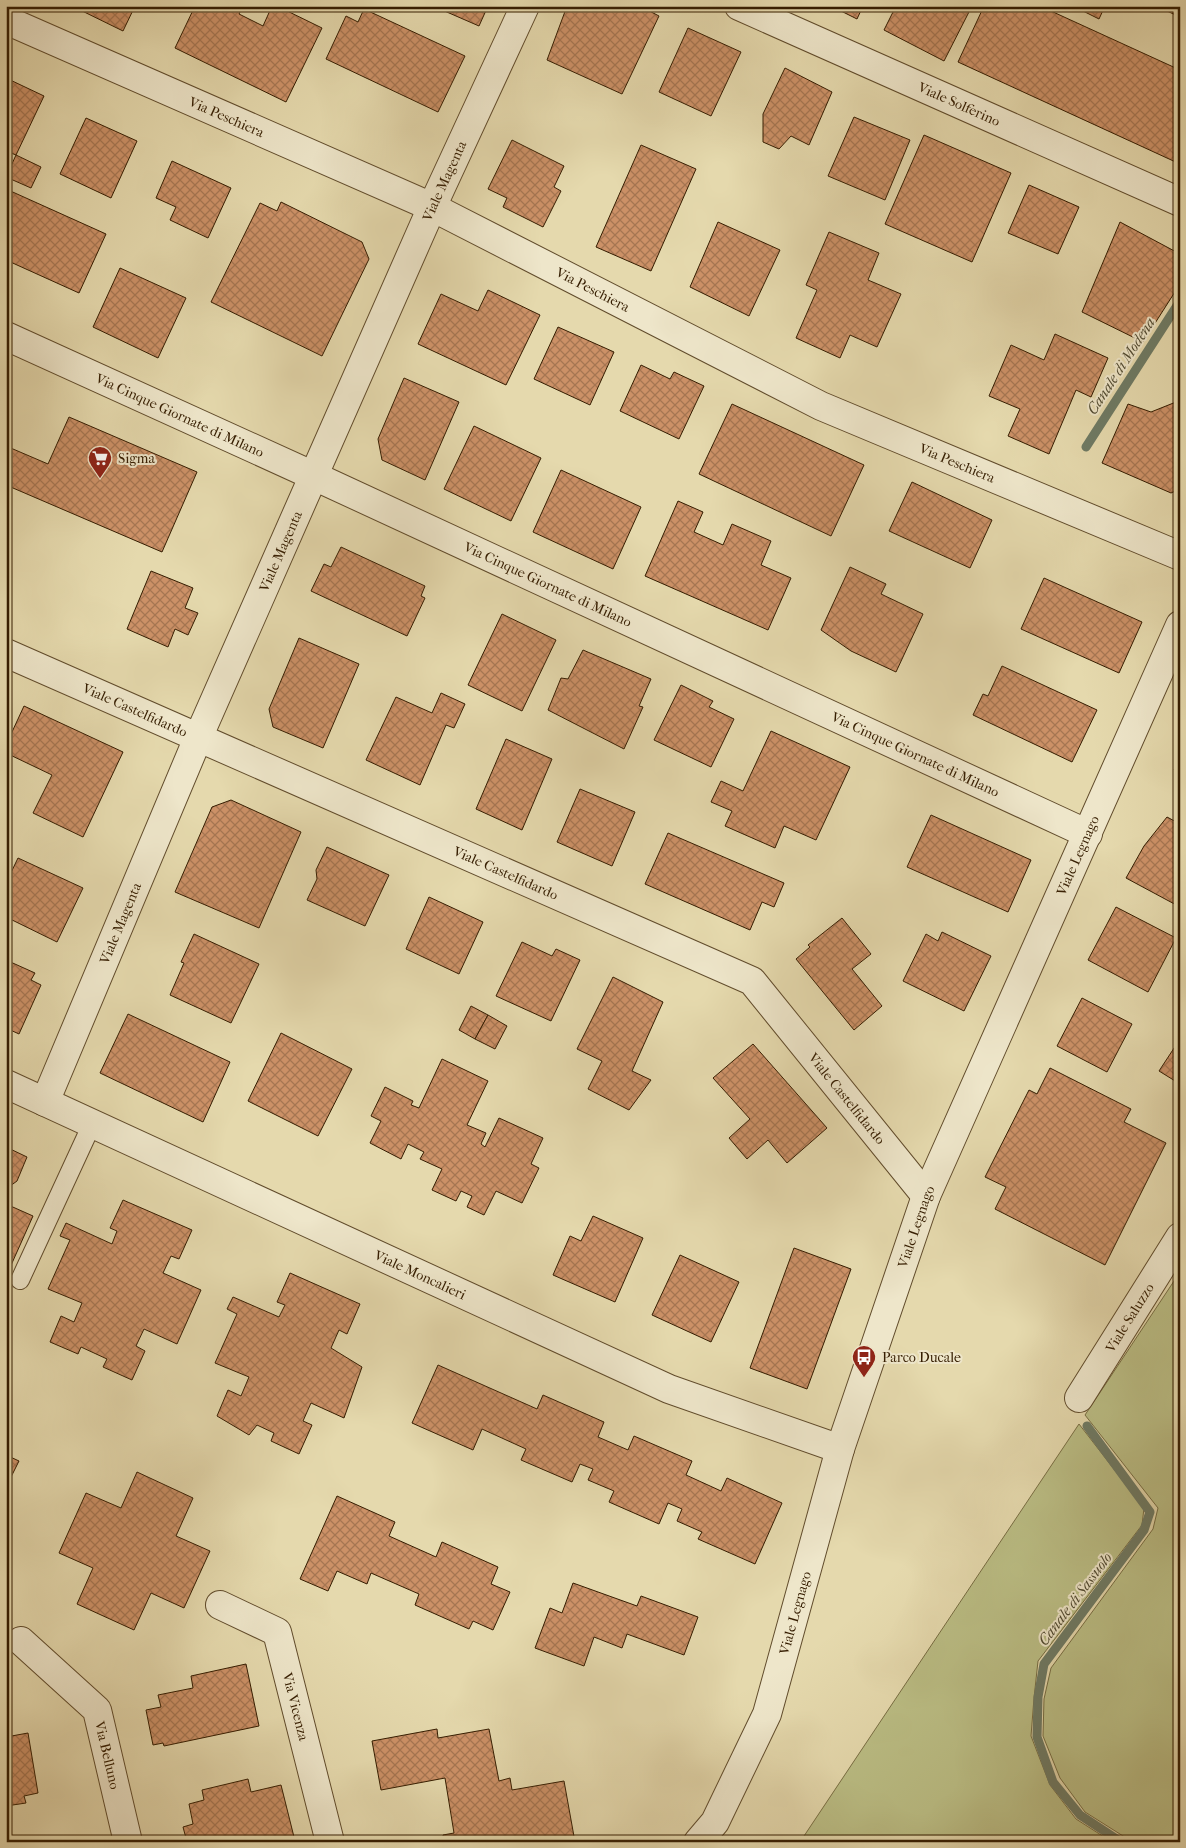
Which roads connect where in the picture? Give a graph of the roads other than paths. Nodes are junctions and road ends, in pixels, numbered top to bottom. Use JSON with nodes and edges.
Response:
{"nodes":[{"id":1,"x":525,"y":6,"type":"edge"},
{"id":2,"x":739,"y":6,"type":"edge"},
{"id":3,"x":6,"y":20,"type":"edge"},
{"id":4,"x":1180,"y":202,"type":"edge"},
{"id":5,"x":432,"y":207,"type":"junction"},
{"id":6,"x":6,"y":336,"type":"edge"},
{"id":7,"x":314,"y":476,"type":"junction"},
{"id":8,"x":1180,"y":556,"type":"edge"},
{"id":9,"x":1180,"y":625,"type":"edge"},
{"id":10,"x":6,"y":653,"type":"edge"},
{"id":11,"x":198,"y":738,"type":"junction"},
{"id":12,"x":1088,"y":834,"type":"junction"},
{"id":13,"x":6,"y":1084,"type":"edge"},
{"id":14,"x":46,"y":1102,"type":"junction"},
{"id":15,"x":92,"y":1124,"type":"junction"},
{"id":16,"x":926,"y":1196,"type":"junction"},
{"id":17,"x":1180,"y":1238,"type":"edge"},
{"id":18,"x":20,"y":1280,"type":"dead end"},
{"id":19,"x":1079,"y":1398,"type":"dead end"},
{"id":20,"x":840,"y":1449,"type":"junction"},
{"id":21,"x":220,"y":1605,"type":"dead end"},
{"id":22,"x":21,"y":1641,"type":"dead end"},
{"id":23,"x":128,"y":1842,"type":"edge"},
{"id":24,"x":330,"y":1842,"type":"edge"},
{"id":25,"x":698,"y":1842,"type":"edge"}],
"edges":[{"from":1,"to":5,"type":"street","name":"Viale Magenta"},
{"from":2,"to":4,"type":"street","name":"Viale Solferino"},
{"from":3,"to":5,"type":"street","name":"Via Peschiera"},
{"from":5,"to":7,"type":"street","name":"Viale Magenta"},
{"from":5,"to":8,"type":"street","name":"Via Peschiera"},
{"from":6,"to":7,"type":"street","name":"Via Cinque Giornate di Milano"},
{"from":7,"to":11,"type":"street","name":"Viale Magenta"},
{"from":7,"to":12,"type":"street","name":"Via Cinque Giornate di Milano"},
{"from":9,"to":12,"type":"street","name":"Viale Legnago"},
{"from":10,"to":11,"type":"street","name":"Viale Castelfidardo"},
{"from":11,"to":14,"type":"street","name":"Viale Magenta"},
{"from":11,"to":16,"type":"street","name":"Viale Castelfidardo"},
{"from":12,"to":16,"type":"street","name":"Viale Legnago"},
{"from":13,"to":14,"type":"street","name":"Viale Moncalieri"},
{"from":14,"to":15,"type":"street","name":"Viale Moncalieri"},
{"from":15,"to":18,"type":"lane"},
{"from":15,"to":20,"type":"street","name":"Viale Moncalieri"},
{"from":16,"to":20,"type":"street","name":"Viale Legnago"},
{"from":17,"to":19,"type":"street","name":"Viale Saluzzo"},
{"from":20,"to":25,"type":"street","name":"Viale Legnago"},
{"from":21,"to":24,"type":"street","name":"Via Vicenza"},
{"from":22,"to":23,"type":"street","name":"Via Belluno"}]}
